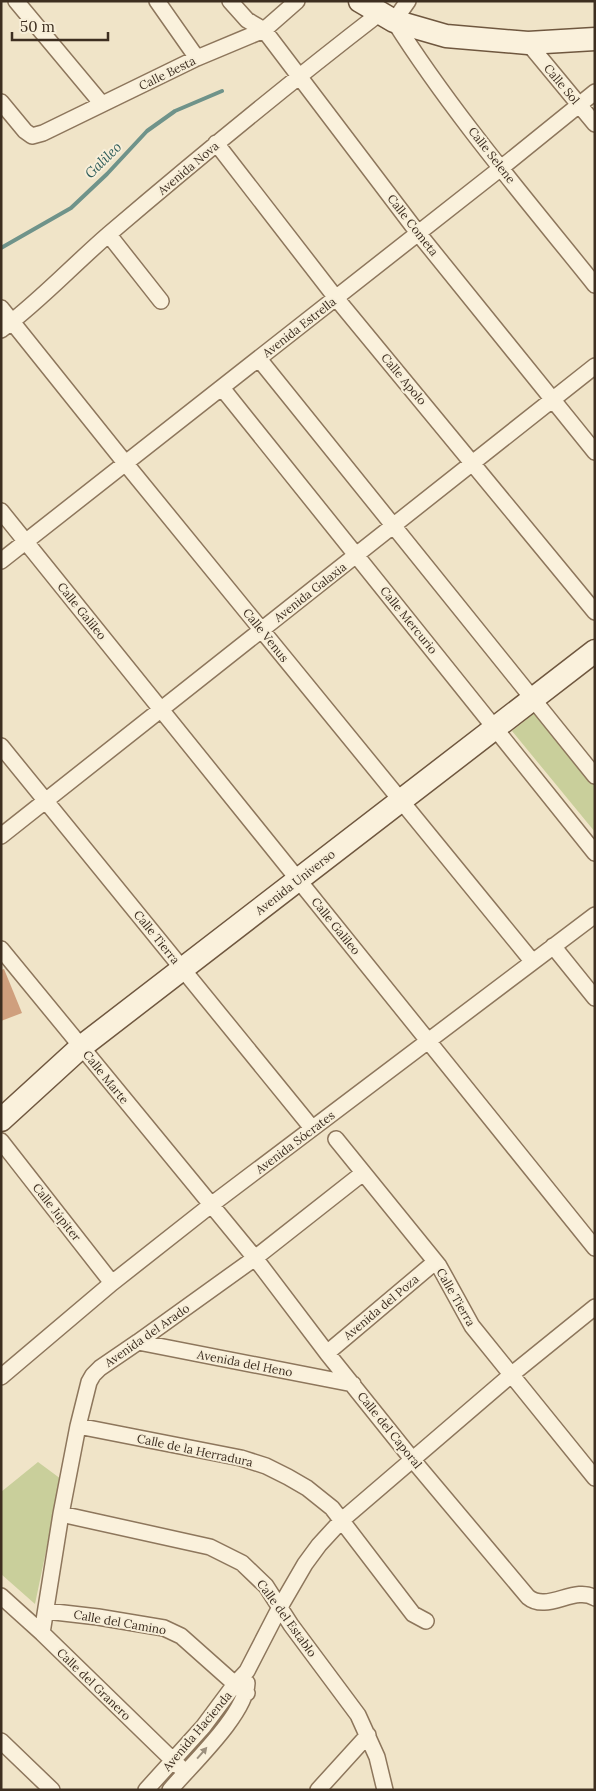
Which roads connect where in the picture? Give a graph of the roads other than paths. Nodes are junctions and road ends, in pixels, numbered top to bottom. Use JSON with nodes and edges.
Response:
{"nodes":[{"id":1,"x":16,"y":1,"type":"edge"},
{"id":2,"x":157,"y":1,"type":"edge"},
{"id":3,"x":230,"y":1,"type":"edge"},
{"id":4,"x":297,"y":1,"type":"edge"},
{"id":5,"x":360,"y":1,"type":"edge"},
{"id":6,"x":408,"y":1,"type":"edge"},
{"id":7,"x":387,"y":17,"type":"junction"},
{"id":8,"x":264,"y":30,"type":"junction"},
{"id":9,"x":595,"y":39,"type":"edge"},
{"id":10,"x":528,"y":43,"type":"junction"},
{"id":11,"x":196,"y":58,"type":"junction"},
{"id":12,"x":300,"y":75,"type":"junction"},
{"id":13,"x":595,"y":92,"type":"edge"},
{"id":14,"x":1,"y":102,"type":"edge"},
{"id":15,"x":102,"y":104,"type":"junction"},
{"id":16,"x":580,"y":105,"type":"junction"},
{"id":17,"x":595,"y":124,"type":"edge"},
{"id":18,"x":216,"y":144,"type":"junction"},
{"id":19,"x":501,"y":168,"type":"junction"},
{"id":20,"x":418,"y":233,"type":"junction"},
{"id":21,"x":109,"y":235,"type":"junction"},
{"id":22,"x":595,"y":285,"type":"edge"},
{"id":23,"x":336,"y":298,"type":"junction"},
{"id":24,"x":161,"y":301,"type":"dead end"},
{"id":25,"x":1,"y":308,"type":"edge"},
{"id":26,"x":7,"y":325,"type":"edge"},
{"id":27,"x":259,"y":359,"type":"junction"},
{"id":28,"x":595,"y":366,"type":"edge"},
{"id":29,"x":222,"y":388,"type":"junction"},
{"id":30,"x":553,"y":400,"type":"junction"},
{"id":31,"x":595,"y":452,"type":"edge"},
{"id":32,"x":473,"y":463,"type":"junction"},
{"id":33,"x":126,"y":464,"type":"junction"},
{"id":34,"x":1,"y":512,"type":"edge"},
{"id":35,"x":393,"y":526,"type":"junction"},
{"id":36,"x":26,"y":542,"type":"junction"},
{"id":37,"x":356,"y":555,"type":"junction"},
{"id":38,"x":1,"y":561,"type":"edge"},
{"id":39,"x":595,"y":612,"type":"edge"},
{"id":40,"x":262,"y":630,"type":"junction"},
{"id":41,"x":595,"y":651,"type":"edge"},
{"id":42,"x":532,"y":699,"type":"junction"},
{"id":43,"x":162,"y":710,"type":"junction"},
{"id":44,"x":495,"y":728,"type":"junction"},
{"id":45,"x":1,"y":746,"type":"edge"},
{"id":46,"x":595,"y":776,"type":"edge"},
{"id":47,"x":401,"y":800,"type":"junction"},
{"id":48,"x":46,"y":801,"type":"junction"},
{"id":49,"x":1,"y":836,"type":"edge"},
{"id":50,"x":595,"y":854,"type":"edge"},
{"id":51,"x":299,"y":879,"type":"junction"},
{"id":52,"x":595,"y":914,"type":"edge"},
{"id":53,"x":553,"y":946,"type":"junction"},
{"id":54,"x":1,"y":949,"type":"edge"},
{"id":55,"x":532,"y":961,"type":"junction"},
{"id":56,"x":182,"y":969,"type":"junction"},
{"id":57,"x":595,"y":998,"type":"edge"},
{"id":58,"x":429,"y":1041,"type":"junction"},
{"id":59,"x":81,"y":1047,"type":"junction"},
{"id":60,"x":1,"y":1120,"type":"edge"},
{"id":61,"x":312,"y":1128,"type":"junction"},
{"id":62,"x":336,"y":1139,"type":"dead end"},
{"id":63,"x":1,"y":1141,"type":"edge"},
{"id":64,"x":363,"y":1173,"type":"junction"},
{"id":65,"x":212,"y":1205,"type":"junction"},
{"id":66,"x":595,"y":1248,"type":"edge"},
{"id":67,"x":255,"y":1258,"type":"junction"},
{"id":68,"x":436,"y":1262,"type":"junction"},
{"id":69,"x":112,"y":1283,"type":"junction"},
{"id":70,"x":595,"y":1307,"type":"edge"},
{"id":71,"x":138,"y":1342,"type":"junction"},
{"id":72,"x":327,"y":1353,"type":"junction"},
{"id":73,"x":2,"y":1375,"type":"edge"},
{"id":74,"x":511,"y":1375,"type":"junction"},
{"id":75,"x":353,"y":1384,"type":"junction"},
{"id":76,"x":78,"y":1426,"type":"junction"},
{"id":77,"x":412,"y":1459,"type":"junction"},
{"id":78,"x":595,"y":1478,"type":"edge"},
{"id":79,"x":61,"y":1514,"type":"junction"},
{"id":80,"x":342,"y":1520,"type":"junction"},
{"id":81,"x":1,"y":1596,"type":"edge"},
{"id":82,"x":595,"y":1598,"type":"edge"},
{"id":83,"x":280,"y":1607,"type":"junction"},
{"id":84,"x":46,"y":1611,"type":"junction"},
{"id":85,"x":426,"y":1621,"type":"dead end"},
{"id":86,"x":42,"y":1633,"type":"junction"},
{"id":87,"x":240,"y":1688,"type":"junction"},
{"id":88,"x":368,"y":1735,"type":"junction"},
{"id":89,"x":1,"y":1741,"type":"edge"},
{"id":90,"x":173,"y":1761,"type":"junction"},
{"id":91,"x":185,"y":1772,"type":"junction"},
{"id":92,"x":52,"y":1790,"type":"edge"},
{"id":93,"x":146,"y":1790,"type":"edge"},
{"id":94,"x":170,"y":1790,"type":"edge"},
{"id":95,"x":318,"y":1790,"type":"edge"},
{"id":96,"x":385,"y":1790,"type":"edge"}],
"edges":[{"from":1,"to":15,"type":"street"},
{"from":2,"to":11,"type":"street"},
{"from":3,"to":8,"type":"street","name":"Calle Cometa"},
{"from":4,"to":8,"type":"street","name":"Calle Besta"},
{"from":5,"to":7,"type":"street"},
{"from":6,"to":7,"type":"street","name":"Avenida Nova"},
{"from":7,"to":10,"type":"street"},
{"from":7,"to":12,"type":"street","name":"Avenida Nova"},
{"from":7,"to":19,"type":"street","name":"Calle Selene"},
{"from":8,"to":11,"type":"street","name":"Calle Besta"},
{"from":8,"to":12,"type":"street","name":"Calle Cometa"},
{"from":9,"to":10,"type":"street"},
{"from":10,"to":16,"type":"street","name":"Calle Sol"},
{"from":11,"to":15,"type":"street","name":"Calle Besta"},
{"from":12,"to":18,"type":"street","name":"Avenida Nova"},
{"from":12,"to":20,"type":"street","name":"Calle Cometa"},
{"from":13,"to":16,"type":"street","name":"Avenida Estrella"},
{"from":14,"to":15,"type":"street","name":"Calle Besta"},
{"from":16,"to":17,"type":"street","name":"Calle Sol"},
{"from":16,"to":19,"type":"street","name":"Avenida Estrella"},
{"from":18,"to":21,"type":"street","name":"Avenida Nova"},
{"from":18,"to":23,"type":"street","name":"Calle Apolo"},
{"from":19,"to":20,"type":"street","name":"Avenida Estrella"},
{"from":19,"to":22,"type":"street","name":"Calle Selene"},
{"from":20,"to":23,"type":"street","name":"Avenida Estrella"},
{"from":20,"to":30,"type":"street","name":"Calle Cometa"},
{"from":21,"to":24,"type":"street"},
{"from":21,"to":26,"type":"street","name":"Avenida Nova"},
{"from":23,"to":27,"type":"street","name":"Avenida Estrella"},
{"from":23,"to":32,"type":"street","name":"Calle Apolo"},
{"from":25,"to":26,"type":"street","name":"Calle Venus"},
{"from":26,"to":33,"type":"street","name":"Calle Venus"},
{"from":27,"to":29,"type":"street","name":"Avenida Estrella"},
{"from":27,"to":35,"type":"street"},
{"from":28,"to":30,"type":"street","name":"Avenida Galaxia"},
{"from":29,"to":33,"type":"street","name":"Avenida Estrella"},
{"from":29,"to":37,"type":"street","name":"Calle Mercurio"},
{"from":30,"to":31,"type":"street","name":"Calle Cometa"},
{"from":30,"to":32,"type":"street","name":"Avenida Galaxia"},
{"from":32,"to":35,"type":"street","name":"Avenida Galaxia"},
{"from":32,"to":39,"type":"street","name":"Calle Apolo"},
{"from":33,"to":36,"type":"street","name":"Avenida Estrella"},
{"from":33,"to":40,"type":"street","name":"Calle Venus"},
{"from":34,"to":36,"type":"street","name":"Calle Galileo"},
{"from":35,"to":37,"type":"street","name":"Avenida Galaxia"},
{"from":35,"to":42,"type":"street"},
{"from":36,"to":38,"type":"street","name":"Avenida Estrella"},
{"from":36,"to":43,"type":"street","name":"Calle Galileo"},
{"from":37,"to":40,"type":"street","name":"Avenida Galaxia"},
{"from":37,"to":44,"type":"street","name":"Calle Mercurio"},
{"from":40,"to":43,"type":"street","name":"Avenida Galaxia"},
{"from":40,"to":47,"type":"street","name":"Calle Venus"},
{"from":41,"to":42,"type":"street","name":"Avenida Universo"},
{"from":42,"to":44,"type":"street","name":"Avenida Universo"},
{"from":42,"to":46,"type":"street"},
{"from":43,"to":48,"type":"street","name":"Avenida Galaxia"},
{"from":43,"to":51,"type":"street","name":"Calle Galileo"},
{"from":44,"to":47,"type":"street","name":"Avenida Universo"},
{"from":44,"to":50,"type":"street","name":"Calle Mercurio"},
{"from":45,"to":48,"type":"street","name":"Calle Tierra"},
{"from":47,"to":51,"type":"street","name":"Avenida Universo"},
{"from":47,"to":55,"type":"street","name":"Calle Venus"},
{"from":48,"to":49,"type":"street","name":"Avenida Galaxia"},
{"from":48,"to":56,"type":"street","name":"Calle Tierra"},
{"from":51,"to":56,"type":"street","name":"Avenida Universo"},
{"from":51,"to":58,"type":"street","name":"Calle Galileo"},
{"from":52,"to":53,"type":"street","name":"Avenida Sócrates"},
{"from":53,"to":55,"type":"street","name":"Avenida Sócrates"},
{"from":53,"to":57,"type":"street"},
{"from":54,"to":59,"type":"street","name":"Calle Marte"},
{"from":55,"to":58,"type":"street","name":"Avenida Sócrates"},
{"from":56,"to":59,"type":"street","name":"Avenida Universo"},
{"from":56,"to":61,"type":"street","name":"Calle Tierra"},
{"from":58,"to":61,"type":"street","name":"Avenida Sócrates"},
{"from":58,"to":66,"type":"street","name":"Calle Galileo"},
{"from":59,"to":60,"type":"street","name":"Avenida Universo"},
{"from":59,"to":65,"type":"street","name":"Calle Marte"},
{"from":61,"to":65,"type":"street","name":"Avenida Sócrates"},
{"from":62,"to":64,"type":"street","name":"Calle Tierra"},
{"from":63,"to":69,"type":"street","name":"Calle Júpiter"},
{"from":64,"to":67,"type":"street","name":"Avenida del Arado"},
{"from":64,"to":68,"type":"street","name":"Calle Tierra"},
{"from":65,"to":67,"type":"street","name":"Calle del Caporal"},
{"from":65,"to":69,"type":"street","name":"Avenida Sócrates"},
{"from":67,"to":71,"type":"street","name":"Avenida del Arado"},
{"from":67,"to":72,"type":"street","name":"Calle del Caporal"},
{"from":68,"to":72,"type":"street","name":"Avenida del Poza"},
{"from":68,"to":74,"type":"street","name":"Calle Tierra"},
{"from":69,"to":73,"type":"street","name":"Avenida Sócrates"},
{"from":70,"to":74,"type":"street","name":"Avenida Hacienda"},
{"from":71,"to":75,"type":"street","name":"Avenida del Heno"},
{"from":71,"to":76,"type":"street","name":"Avenida del Arado"},
{"from":72,"to":75,"type":"street","name":"Calle del Caporal"},
{"from":74,"to":77,"type":"street","name":"Avenida Hacienda"},
{"from":74,"to":78,"type":"street","name":"Calle Tierra"},
{"from":75,"to":77,"type":"street","name":"Calle del Caporal"},
{"from":76,"to":79,"type":"street","name":"Avenida del Arado"},
{"from":76,"to":80,"type":"street","name":"Calle de la Herradura"},
{"from":77,"to":80,"type":"street","name":"Avenida Hacienda"},
{"from":77,"to":82,"type":"street","name":"Calle del Caporal"},
{"from":79,"to":83,"type":"street","name":"Calle del Establo"},
{"from":79,"to":84,"type":"street","name":"Avenida del Arado"},
{"from":80,"to":83,"type":"street","name":"Avenida Hacienda"},
{"from":80,"to":85,"type":"street","name":"Calle de la Herradura"},
{"from":81,"to":86,"type":"street","name":"Calle del Granero"},
{"from":83,"to":87,"type":"street","name":"Avenida Hacienda"},
{"from":83,"to":88,"type":"street","name":"Calle del Establo"},
{"from":84,"to":86,"type":"street","name":"Avenida del Arado"},
{"from":84,"to":87,"type":"street","name":"Calle del Camino"},
{"from":86,"to":90,"type":"street","name":"Calle del Granero"},
{"from":87,"to":90,"type":"street","name":"Avenida Hacienda"},
{"from":91,"to":87,"type":"street","name":"Avenida Hacienda","one_way":true},
{"from":88,"to":95,"type":"street"},
{"from":88,"to":96,"type":"street","name":"Calle del Establo"},
{"from":89,"to":92,"type":"street"},
{"from":90,"to":91,"type":"street","name":"Calle del Granero"},
{"from":90,"to":93,"type":"street","name":"Avenida Hacienda"},
{"from":91,"to":94,"type":"street","name":"Avenida Hacienda"}]}
